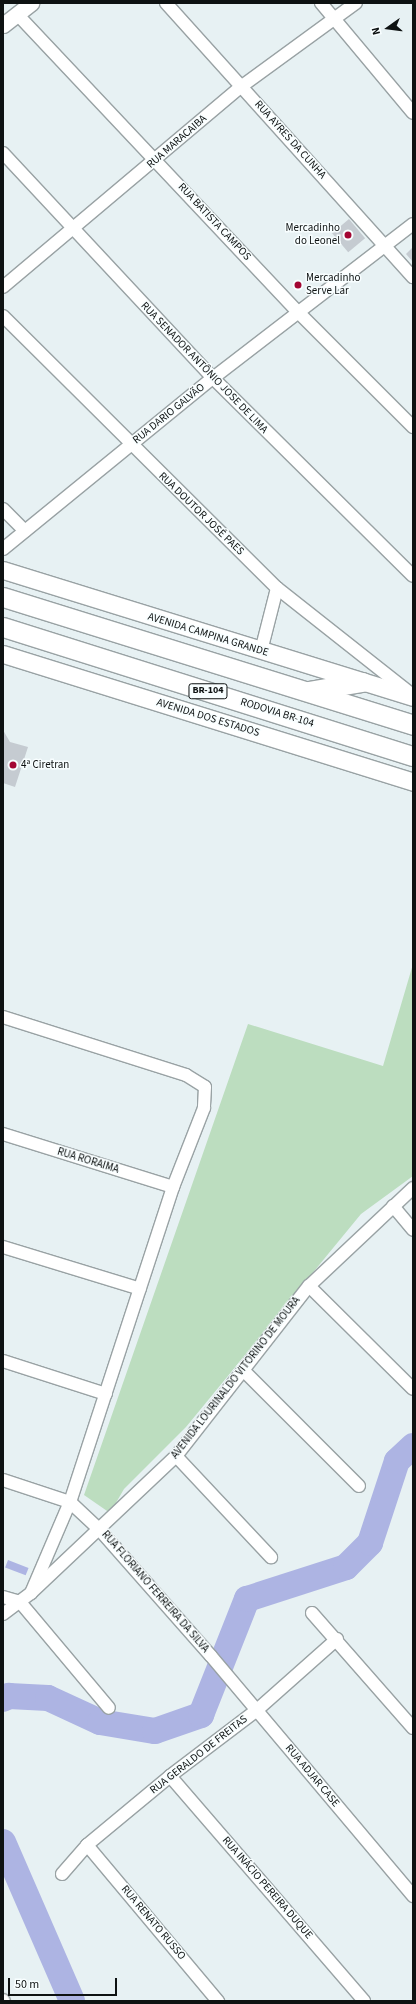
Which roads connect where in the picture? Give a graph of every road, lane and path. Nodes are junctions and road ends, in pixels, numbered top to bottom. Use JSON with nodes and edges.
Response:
{"nodes":[{"id":1,"x":31,"y":3,"type":"edge"},
{"id":2,"x":166,"y":3,"type":"edge"},
{"id":3,"x":321,"y":3,"type":"edge"},
{"id":4,"x":356,"y":3,"type":"edge"},
{"id":5,"x":17,"y":14,"type":"junction"},
{"id":6,"x":335,"y":19,"type":"junction"},
{"id":7,"x":3,"y":25,"type":"edge"},
{"id":8,"x":242,"y":86,"type":"junction"},
{"id":9,"x":413,"y":113,"type":"edge"},
{"id":10,"x":3,"y":153,"type":"edge"},
{"id":11,"x":156,"y":160,"type":"junction"},
{"id":12,"x":413,"y":224,"type":"edge"},
{"id":13,"x":73,"y":231,"type":"junction"},
{"id":14,"x":385,"y":246,"type":"junction"},
{"id":15,"x":413,"y":277,"type":"edge"},
{"id":16,"x":3,"y":287,"type":"edge"},
{"id":17,"x":298,"y":312,"type":"junction"},
{"id":18,"x":3,"y":316,"type":"edge"},
{"id":19,"x":213,"y":378,"type":"junction"},
{"id":20,"x":413,"y":427,"type":"edge"},
{"id":21,"x":131,"y":446,"type":"junction"},
{"id":22,"x":3,"y":509,"type":"edge"},
{"id":23,"x":25,"y":532,"type":"junction"},
{"id":24,"x":3,"y":548,"type":"edge"},
{"id":25,"x":3,"y":570,"type":"edge"},
{"id":26,"x":413,"y":576,"type":"edge"},
{"id":27,"x":277,"y":588,"type":"junction"},
{"id":28,"x":3,"y":597,"type":"edge"},
{"id":29,"x":3,"y":627,"type":"edge"},
{"id":30,"x":260,"y":651,"type":"junction"},
{"id":31,"x":3,"y":654,"type":"edge"},
{"id":32,"x":362,"y":682,"type":"junction"},
{"id":33,"x":303,"y":692,"type":"junction"},
{"id":34,"x":413,"y":696,"type":"edge"},
{"id":35,"x":413,"y":725,"type":"edge"},
{"id":36,"x":413,"y":756,"type":"edge"},
{"id":37,"x":413,"y":782,"type":"edge"},
{"id":38,"x":3,"y":1017,"type":"edge"},
{"id":39,"x":3,"y":1134,"type":"edge"},
{"id":40,"x":173,"y":1187,"type":"junction"},
{"id":41,"x":413,"y":1188,"type":"edge"},
{"id":42,"x":392,"y":1206,"type":"junction"},
{"id":43,"x":413,"y":1230,"type":"edge"},
{"id":44,"x":3,"y":1247,"type":"edge"},
{"id":45,"x":309,"y":1286,"type":"junction"},
{"id":46,"x":140,"y":1289,"type":"junction"},
{"id":47,"x":3,"y":1361,"type":"edge"},
{"id":48,"x":243,"y":1370,"type":"junction"},
{"id":49,"x":413,"y":1389,"type":"edge"},
{"id":50,"x":106,"y":1394,"type":"junction"},
{"id":51,"x":176,"y":1456,"type":"junction"},
{"id":52,"x":3,"y":1480,"type":"edge"},
{"id":53,"x":359,"y":1486,"type":"dead end"},
{"id":54,"x":70,"y":1502,"type":"junction"},
{"id":55,"x":99,"y":1529,"type":"junction"},
{"id":56,"x":271,"y":1557,"type":"dead end"},
{"id":57,"x":31,"y":1593,"type":"junction"},
{"id":58,"x":3,"y":1596,"type":"edge"},
{"id":59,"x":20,"y":1602,"type":"junction"},
{"id":60,"x":312,"y":1613,"type":"dead end"},
{"id":61,"x":3,"y":1614,"type":"edge"},
{"id":62,"x":337,"y":1639,"type":"junction"},
{"id":63,"x":211,"y":1656,"type":"joint"},
{"id":64,"x":109,"y":1708,"type":"dead end"},
{"id":65,"x":257,"y":1710,"type":"junction"},
{"id":66,"x":413,"y":1728,"type":"edge"},
{"id":67,"x":170,"y":1776,"type":"junction"},
{"id":68,"x":87,"y":1846,"type":"junction"},
{"id":69,"x":62,"y":1874,"type":"dead end"},
{"id":70,"x":413,"y":1896,"type":"edge"},
{"id":71,"x":218,"y":2001,"type":"edge"},
{"id":72,"x":364,"y":2001,"type":"edge"}],
"edges":[{"from":1,"to":5,"type":"street"},
{"from":2,"to":8,"type":"street","name":"RUA AYRES DA CUNHA"},
{"from":3,"to":6,"type":"street"},
{"from":4,"to":6,"type":"street","name":"RUA MARACAIBA"},
{"from":5,"to":7,"type":"street"},
{"from":5,"to":11,"type":"street","name":"RUA BATISTA CAMPOS"},
{"from":6,"to":8,"type":"street","name":"RUA MARACAIBA"},
{"from":6,"to":9,"type":"street"},
{"from":8,"to":11,"type":"street","name":"RUA MARACAIBA"},
{"from":8,"to":14,"type":"street","name":"RUA AYRES DA CUNHA"},
{"from":10,"to":13,"type":"street","name":"RUA SENADOR ANTÔNIO JOSE DE LIMA"},
{"from":11,"to":13,"type":"street","name":"RUA MARACAIBA"},
{"from":11,"to":17,"type":"street","name":"RUA BATISTA CAMPOS"},
{"from":12,"to":14,"type":"street","name":"RUA DARIO GALVÃO"},
{"from":13,"to":16,"type":"street","name":"RUA MARACAIBA"},
{"from":13,"to":19,"type":"street","name":"RUA SENADOR ANTÔNIO JOSE DE LIMA"},
{"from":14,"to":15,"type":"street","name":"RUA AYRES DA CUNHA"},
{"from":14,"to":17,"type":"street","name":"RUA DARIO GALVÃO"},
{"from":17,"to":19,"type":"street","name":"RUA DARIO GALVÃO"},
{"from":17,"to":20,"type":"street","name":"RUA BATISTA CAMPOS"},
{"from":18,"to":21,"type":"street","name":"RUA DOUTOR JOSÉ PAES"},
{"from":19,"to":21,"type":"street","name":"RUA DARIO GALVÃO"},
{"from":19,"to":26,"type":"street","name":"RUA SENADOR ANTÔNIO JOSE DE LIMA"},
{"from":21,"to":23,"type":"street","name":"RUA DARIO GALVÃO"},
{"from":21,"to":27,"type":"street","name":"RUA DOUTOR JOSÉ PAES"},
{"from":22,"to":23,"type":"street"},
{"from":23,"to":24,"type":"street","name":"RUA DARIO GALVÃO"},
{"from":25,"to":30,"type":"main road","name":"AVENIDA CAMPINA GRANDE"},
{"from":27,"to":30,"type":"street"},
{"from":27,"to":34,"type":"street","name":"RUA DOUTOR JOSÉ PAES"},
{"from":28,"to":33,"type":"highway","number":"BR-104"},
{"from":29,"to":36,"type":"highway","name":"RODOVIA BR-104","number":"BR-104"},
{"from":30,"to":32,"type":"main road","name":"AVENIDA CAMPINA GRANDE"},
{"from":31,"to":37,"type":"main road","name":"AVENIDA DOS ESTADOS"},
{"from":32,"to":33,"type":"highway"},
{"from":32,"to":34,"type":"main road","name":"AVENIDA CAMPINA GRANDE"},
{"from":33,"to":35,"type":"highway","number":"BR-104"},
{"from":38,"to":40,"type":"street"},
{"from":39,"to":40,"type":"street","name":"RUA RORAIMA"},
{"from":40,"to":46,"type":"street"},
{"from":41,"to":42,"type":"street","name":"AVENIDA LOURINALDO VITORINO DE MOURA"},
{"from":42,"to":43,"type":"street"},
{"from":42,"to":45,"type":"street","name":"AVENIDA LOURINALDO VITORINO DE MOURA"},
{"from":44,"to":46,"type":"street"},
{"from":45,"to":48,"type":"street","name":"AVENIDA LOURINALDO VITORINO DE MOURA"},
{"from":45,"to":49,"type":"street"},
{"from":46,"to":50,"type":"street"},
{"from":47,"to":50,"type":"street"},
{"from":48,"to":51,"type":"street","name":"AVENIDA LOURINALDO VITORINO DE MOURA"},
{"from":48,"to":53,"type":"street"},
{"from":50,"to":54,"type":"street"},
{"from":51,"to":55,"type":"street","name":"AVENIDA LOURINALDO VITORINO DE MOURA"},
{"from":51,"to":56,"type":"street"},
{"from":52,"to":54,"type":"street"},
{"from":54,"to":55,"type":"street","name":"RUA FLORIANO FERREIRA DA SILVA"},
{"from":54,"to":57,"type":"street"},
{"from":55,"to":57,"type":"street","name":"AVENIDA LOURINALDO VITORINO DE MOURA"},
{"from":55,"to":63,"type":"street","name":"RUA FLORIANO FERREIRA DA SILVA"},
{"from":57,"to":59,"type":"street","name":"AVENIDA LOURINALDO VITORINO DE MOURA"},
{"from":58,"to":59,"type":"street"},
{"from":59,"to":61,"type":"street","name":"AVENIDA LOURINALDO VITORINO DE MOURA"},
{"from":59,"to":64,"type":"street"},
{"from":60,"to":62,"type":"street"},
{"from":62,"to":65,"type":"street","name":"RUA GERALDO DE FREITAS"},
{"from":62,"to":66,"type":"street"},
{"from":63,"to":65,"type":"street","name":"RUA ADJAR CASE"},
{"from":65,"to":67,"type":"street","name":"RUA GERALDO DE FREITAS"},
{"from":65,"to":70,"type":"street","name":"RUA ADJAR CASE"},
{"from":67,"to":68,"type":"street","name":"RUA GERALDO DE FREITAS"},
{"from":67,"to":72,"type":"street","name":"RUA INÁCIO PEREIRA DUQUE"},
{"from":68,"to":69,"type":"street","name":"RUA GERALDO DE FREITAS"},
{"from":68,"to":71,"type":"street","name":"RUA RENATO RUSSO"}]}
